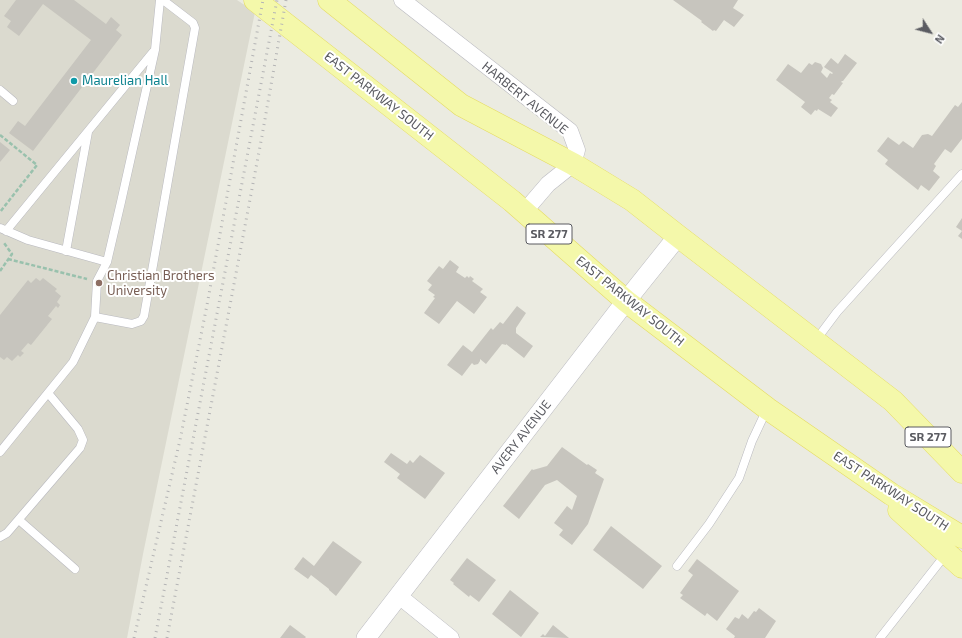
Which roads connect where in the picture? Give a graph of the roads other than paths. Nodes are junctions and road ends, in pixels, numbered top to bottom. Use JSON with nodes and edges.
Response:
{"nodes":[{"id":1,"x":162,"y":0,"type":"edge"},
{"id":2,"x":255,"y":0,"type":"edge"},
{"id":3,"x":329,"y":0,"type":"edge"},
{"id":4,"x":411,"y":2,"type":"edge"},
{"id":5,"x":155,"y":50,"type":"junction"},
{"id":6,"x":0,"y":90,"type":"edge"},
{"id":7,"x":14,"y":101,"type":"dead end"},
{"id":8,"x":88,"y":131,"type":"junction"},
{"id":9,"x":573,"y":164,"type":"junction"},
{"id":10,"x":962,"y":174,"type":"edge"},
{"id":11,"x":524,"y":212,"type":"junction"},
{"id":12,"x":3,"y":229,"type":"edge"},
{"id":13,"x":678,"y":236,"type":"junction"},
{"id":14,"x":66,"y":251,"type":"junction"},
{"id":15,"x":107,"y":262,"type":"junction"},
{"id":16,"x":626,"y":301,"type":"junction"},
{"id":17,"x":95,"y":317,"type":"junction"},
{"id":18,"x":815,"y":342,"type":"junction"},
{"id":19,"x":48,"y":393,"type":"junction"},
{"id":20,"x":893,"y":402,"type":"junction"},
{"id":21,"x":768,"y":409,"type":"junction"},
{"id":22,"x":0,"y":452,"type":"edge"},
{"id":23,"x":962,"y":454,"type":"edge"},
{"id":24,"x":846,"y":462,"type":"junction"},
{"id":25,"x":962,"y":472,"type":"edge"},
{"id":26,"x":19,"y":520,"type":"junction"},
{"id":27,"x":0,"y":537,"type":"edge"},
{"id":28,"x":962,"y":537,"type":"edge"},
{"id":29,"x":954,"y":560,"type":"edge"},
{"id":30,"x":677,"y":566,"type":"dead end"},
{"id":31,"x":75,"y":569,"type":"dead end"},
{"id":32,"x":399,"y":596,"type":"junction"},
{"id":33,"x":366,"y":638,"type":"edge"},
{"id":34,"x":451,"y":638,"type":"edge"},
{"id":35,"x":880,"y":638,"type":"edge"}],
"edges":[{"from":1,"to":5,"type":"lane"},
{"from":1,"to":17,"type":"lane"},
{"from":2,"to":11,"type":"main road","name":"EAST PARKWAY SOUTH","number":"SR 277"},
{"from":3,"to":9,"type":"main road","number":"SR 277"},
{"from":4,"to":9,"type":"street","name":"HARBERT AVENUE"},
{"from":5,"to":8,"type":"lane"},
{"from":5,"to":15,"type":"lane"},
{"from":6,"to":7,"type":"lane"},
{"from":8,"to":12,"type":"lane"},
{"from":8,"to":14,"type":"lane"},
{"from":9,"to":11,"type":"street"},
{"from":9,"to":13,"type":"main road","number":"SR 277"},
{"from":10,"to":18,"type":"lane"},
{"from":11,"to":16,"type":"main road","name":"EAST PARKWAY SOUTH","number":"SR 277"},
{"from":12,"to":14,"type":"lane"},
{"from":13,"to":16,"type":"street","name":"AVERY AVENUE"},
{"from":13,"to":18,"type":"main road","number":"SR 277"},
{"from":14,"to":15,"type":"lane"},
{"from":15,"to":17,"type":"lane"},
{"from":16,"to":21,"type":"main road","name":"EAST PARKWAY SOUTH","number":"SR 277"},
{"from":16,"to":32,"type":"street","name":"AVERY AVENUE"},
{"from":17,"to":19,"type":"lane"},
{"from":18,"to":20,"type":"main road","number":"SR 277"},
{"from":19,"to":22,"type":"lane"},
{"from":19,"to":26,"type":"lane"},
{"from":20,"to":23,"type":"main road"},
{"from":20,"to":25,"type":"main road","number":"SR 277"},
{"from":21,"to":24,"type":"main road","name":"EAST PARKWAY SOUTH","number":"SR 277"},
{"from":21,"to":30,"type":"lane"},
{"from":24,"to":28,"type":"main road","name":"EAST PARKWAY SOUTH"},
{"from":24,"to":29,"type":"main road"},
{"from":26,"to":27,"type":"lane"},
{"from":26,"to":31,"type":"lane"},
{"from":29,"to":35,"type":"lane"},
{"from":32,"to":33,"type":"street","name":"AVERY AVENUE"},
{"from":32,"to":34,"type":"street"}]}
